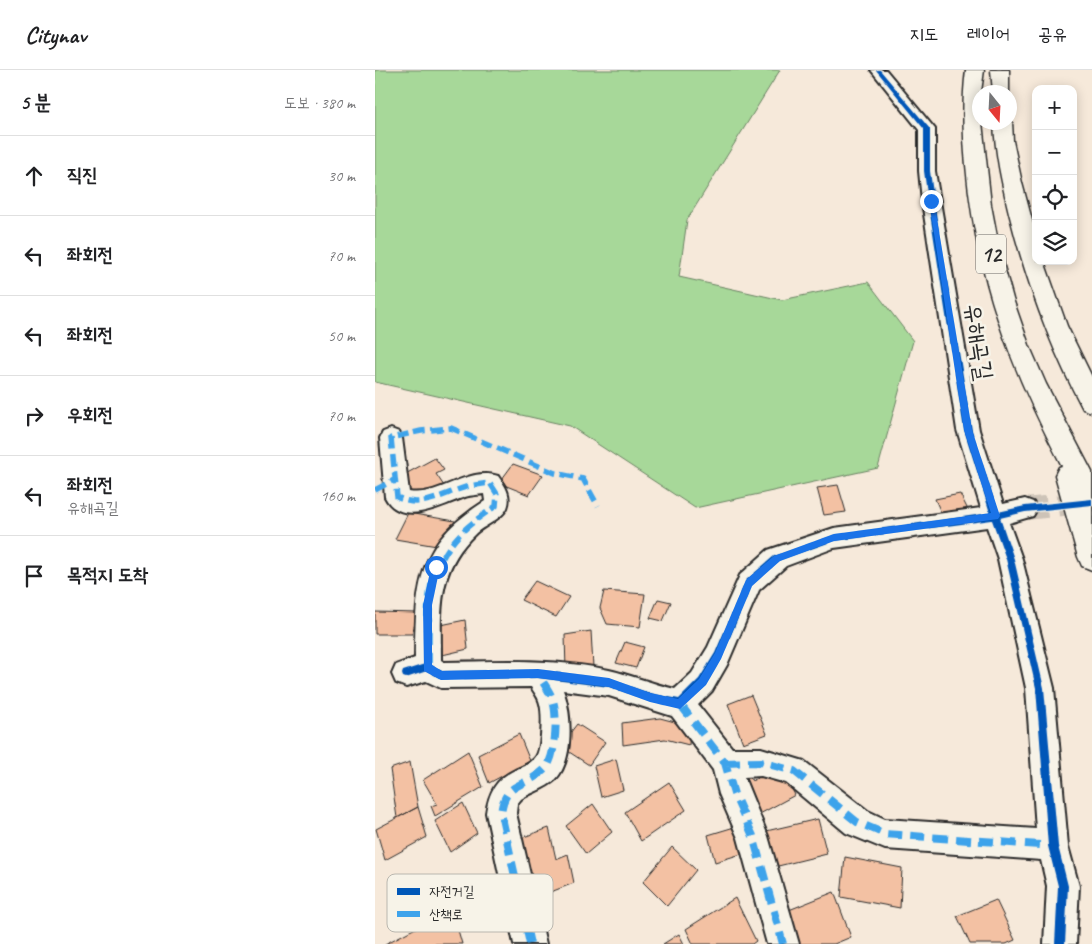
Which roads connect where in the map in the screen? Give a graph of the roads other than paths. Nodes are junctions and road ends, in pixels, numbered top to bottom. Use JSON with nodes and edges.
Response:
{"nodes":[{"id":1,"x":878,"y":70,"type":"edge"},
{"id":2,"x":975,"y":70,"type":"edge"},
{"id":3,"x":1000,"y":70,"type":"edge"},
{"id":4,"x":1001,"y":85,"type":"edge"},
{"id":5,"x":1003,"y":130,"type":"edge"},
{"id":6,"x":1092,"y":402,"type":"edge"},
{"id":7,"x":1054,"y":428,"type":"junction"},
{"id":8,"x":391,"y":438,"type":"dead end"},
{"id":9,"x":384,"y":485,"type":"edge"},
{"id":10,"x":1092,"y":497,"type":"edge"},
{"id":11,"x":1092,"y":504,"type":"edge"},
{"id":12,"x":1025,"y":509,"type":"tunnel mouth"},
{"id":13,"x":995,"y":516,"type":"junction"},
{"id":14,"x":1092,"y":556,"type":"edge"},
{"id":15,"x":538,"y":674,"type":"junction"},
{"id":16,"x":680,"y":704,"type":"junction"},
{"id":17,"x":725,"y":762,"type":"junction"},
{"id":18,"x":1053,"y":846,"type":"junction"},
{"id":19,"x":515,"y":874,"type":"edge"},
{"id":20,"x":783,"y":944,"type":"edge"},
{"id":21,"x":1060,"y":944,"type":"edge"}],
"edges":[{"from":1,"to":13,"type":"street","name":"유해곡길"},
{"from":2,"to":7,"type":"highway","number":"12"},
{"from":3,"to":4,"type":"highway"},
{"from":5,"to":6,"type":"highway","number":"12"},
{"from":7,"to":10,"type":"highway","number":"12"},
{"from":7,"to":11,"type":"highway"},
{"from":7,"to":14,"type":"highway"},
{"from":8,"to":9,"type":"street"},
{"from":9,"to":15,"type":"street"},
{"from":12,"to":13,"type":"street"},
{"from":13,"to":16,"type":"street"},
{"from":13,"to":18,"type":"street","name":"유해곡길"},
{"from":15,"to":16,"type":"street"},
{"from":15,"to":19,"type":"street"},
{"from":16,"to":17,"type":"street"},
{"from":17,"to":18,"type":"street"},
{"from":17,"to":20,"type":"street"},
{"from":18,"to":21,"type":"street","name":"유해곡길"}]}
